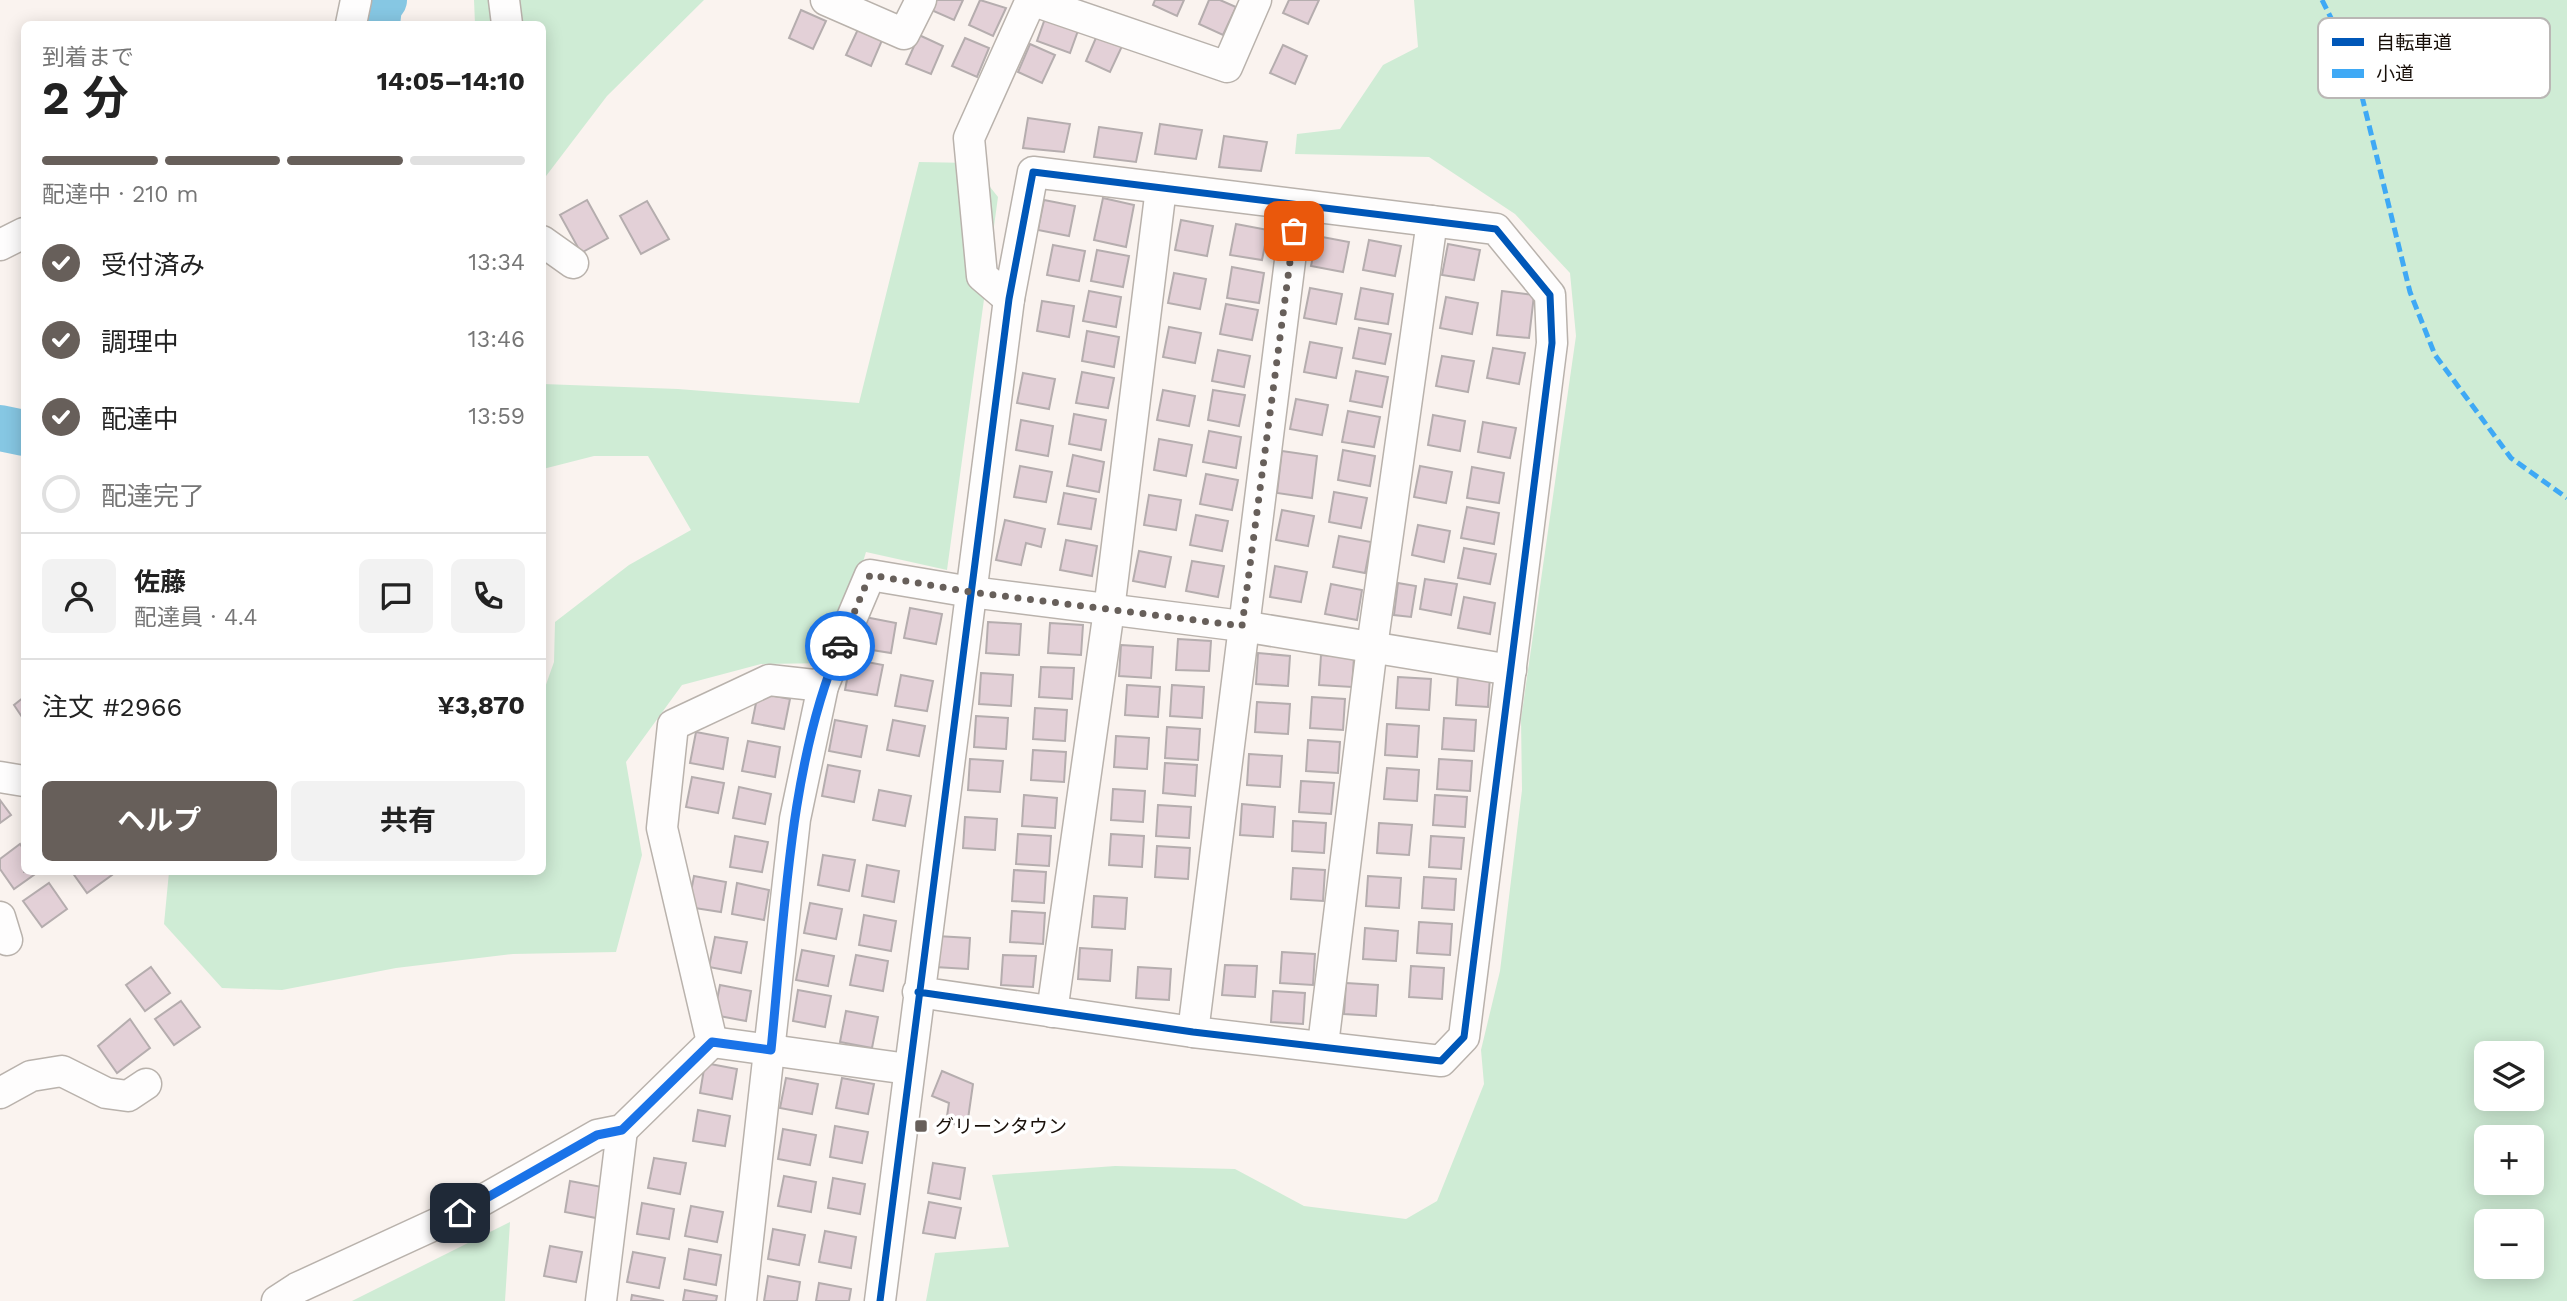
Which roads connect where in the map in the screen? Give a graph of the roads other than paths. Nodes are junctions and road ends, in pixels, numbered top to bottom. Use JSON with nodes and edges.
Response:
{"nodes":[{"id":1,"x":356,"y":0,"type":"edge"},
{"id":2,"x":504,"y":0,"type":"edge"},
{"id":3,"x":826,"y":0,"type":"edge"},
{"id":4,"x":922,"y":0,"type":"edge"},
{"id":5,"x":1031,"y":0,"type":"edge"},
{"id":6,"x":1256,"y":0,"type":"edge"},
{"id":7,"x":352,"y":21,"type":"edge"},
{"id":8,"x":507,"y":21,"type":"edge"},
{"id":9,"x":1161,"y":188,"type":"junction"},
{"id":10,"x":1297,"y":205,"type":"junction"},
{"id":11,"x":1432,"y":222,"type":"junction"},
{"id":12,"x":21,"y":234,"type":"edge"},
{"id":13,"x":546,"y":244,"type":"edge"},
{"id":14,"x":0,"y":245,"type":"edge"},
{"id":15,"x":573,"y":262,"type":"dead end"},
{"id":16,"x":1009,"y":299,"type":"junction"},
{"id":17,"x":971,"y":592,"type":"junction"},
{"id":18,"x":1110,"y":610,"type":"junction"},
{"id":19,"x":1242,"y":626,"type":"junction"},
{"id":20,"x":1372,"y":647,"type":"junction"},
{"id":21,"x":1511,"y":670,"type":"junction"},
{"id":22,"x":823,"y":685,"type":"junction"},
{"id":23,"x":0,"y":777,"type":"edge"},
{"id":24,"x":21,"y":780,"type":"edge"},
{"id":25,"x":918,"y":992,"type":"junction"},
{"id":26,"x":1052,"y":1012,"type":"junction"},
{"id":27,"x":1193,"y":1031,"type":"junction"},
{"id":28,"x":712,"y":1042,"type":"junction"},
{"id":29,"x":1323,"y":1045,"type":"junction"},
{"id":30,"x":771,"y":1050,"type":"junction"},
{"id":31,"x":908,"y":1069,"type":"junction"},
{"id":32,"x":146,"y":1084,"type":"dead end"},
{"id":33,"x":0,"y":1093,"type":"edge"},
{"id":34,"x":622,"y":1130,"type":"junction"},
{"id":35,"x":277,"y":1301,"type":"edge"},
{"id":36,"x":601,"y":1301,"type":"edge"},
{"id":37,"x":741,"y":1301,"type":"edge"},
{"id":38,"x":880,"y":1301,"type":"edge"}],
"edges":[{"from":1,"to":7,"type":"street"},
{"from":2,"to":8,"type":"street"},
{"from":3,"to":4,"type":"street"},
{"from":5,"to":6,"type":"street"},
{"from":5,"to":16,"type":"street"},
{"from":9,"to":10,"type":"street"},
{"from":9,"to":16,"type":"street"},
{"from":9,"to":18,"type":"street"},
{"from":10,"to":11,"type":"street"},
{"from":10,"to":19,"type":"street"},
{"from":11,"to":20,"type":"street"},
{"from":11,"to":21,"type":"street"},
{"from":12,"to":14,"type":"street"},
{"from":13,"to":15,"type":"street"},
{"from":16,"to":17,"type":"street"},
{"from":17,"to":18,"type":"street"},
{"from":17,"to":22,"type":"street"},
{"from":17,"to":25,"type":"street"},
{"from":18,"to":19,"type":"street"},
{"from":18,"to":26,"type":"street"},
{"from":19,"to":20,"type":"street"},
{"from":19,"to":27,"type":"street"},
{"from":20,"to":21,"type":"street"},
{"from":20,"to":29,"type":"street"},
{"from":21,"to":29,"type":"street"},
{"from":22,"to":28,"type":"street"},
{"from":22,"to":30,"type":"street"},
{"from":23,"to":24,"type":"street"},
{"from":25,"to":26,"type":"street"},
{"from":25,"to":31,"type":"street"},
{"from":26,"to":27,"type":"street"},
{"from":27,"to":29,"type":"street"},
{"from":28,"to":30,"type":"street"},
{"from":28,"to":34,"type":"street"},
{"from":30,"to":31,"type":"street"},
{"from":30,"to":37,"type":"street"},
{"from":31,"to":38,"type":"street"},
{"from":32,"to":33,"type":"street"},
{"from":34,"to":35,"type":"street"},
{"from":34,"to":36,"type":"street"}]}
